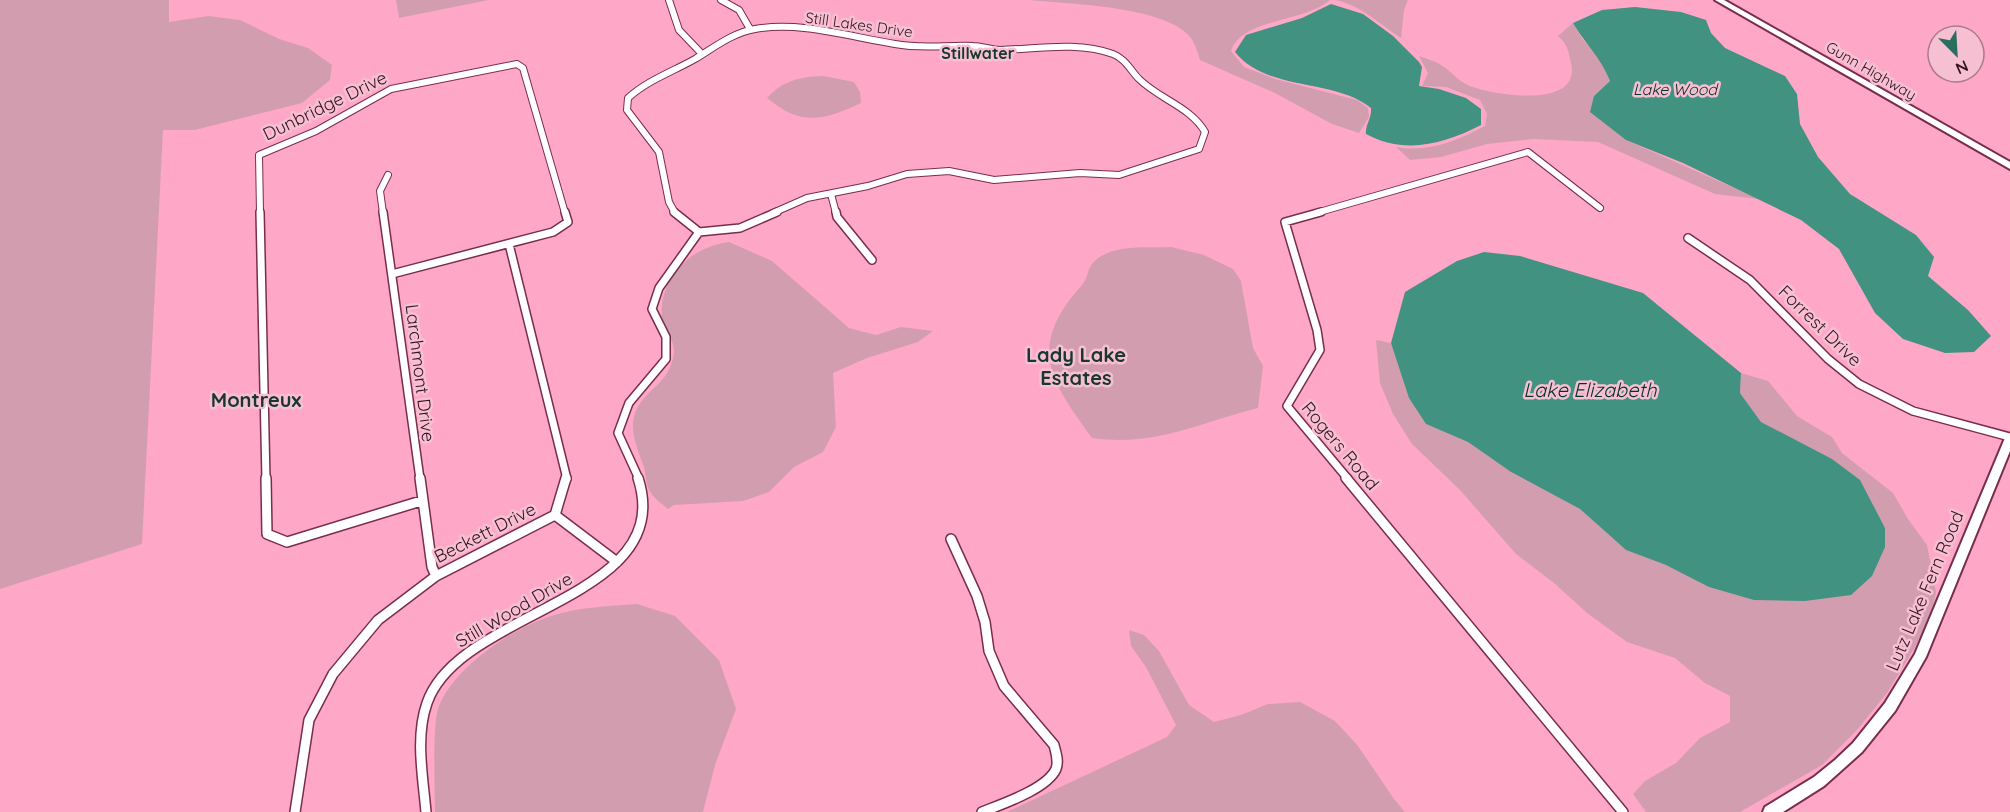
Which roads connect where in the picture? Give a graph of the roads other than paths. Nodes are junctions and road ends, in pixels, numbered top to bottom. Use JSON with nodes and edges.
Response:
{"nodes":[{"id":1,"x":669,"y":0,"type":"edge"},
{"id":2,"x":721,"y":0,"type":"edge"},
{"id":3,"x":1719,"y":0,"type":"edge"},
{"id":4,"x":750,"y":29,"type":"junction"},
{"id":5,"x":701,"y":53,"type":"junction"},
{"id":6,"x":2010,"y":166,"type":"edge"},
{"id":7,"x":388,"y":175,"type":"dead end"},
{"id":8,"x":831,"y":194,"type":"junction"},
{"id":9,"x":1600,"y":208,"type":"dead end"},
{"id":10,"x":699,"y":232,"type":"junction"},
{"id":11,"x":1688,"y":238,"type":"dead end"},
{"id":12,"x":510,"y":244,"type":"junction"},
{"id":13,"x":872,"y":260,"type":"dead end"},
{"id":14,"x":392,"y":274,"type":"junction"},
{"id":15,"x":2010,"y":437,"type":"edge"},
{"id":16,"x":421,"y":501,"type":"junction"},
{"id":17,"x":555,"y":515,"type":"junction"},
{"id":18,"x":951,"y":539,"type":"dead end"},
{"id":19,"x":617,"y":561,"type":"junction"},
{"id":20,"x":436,"y":576,"type":"junction"},
{"id":21,"x":295,"y":812,"type":"edge"},
{"id":22,"x":426,"y":812,"type":"edge"},
{"id":23,"x":982,"y":812,"type":"edge"},
{"id":24,"x":1623,"y":812,"type":"edge"},
{"id":25,"x":1770,"y":812,"type":"edge"}],
"edges":[{"from":1,"to":5,"type":"street"},
{"from":2,"to":4,"type":"street"},
{"from":3,"to":6,"type":"main road","name":"Gunn Highway"},
{"from":4,"to":5,"type":"street","name":"Still Lakes Drive"},
{"from":4,"to":8,"type":"street","name":"Still Lakes Drive"},
{"from":5,"to":10,"type":"street","name":"Still Lakes Drive"},
{"from":7,"to":14,"type":"street","name":"Larchmont Drive"},
{"from":8,"to":10,"type":"street","name":"Still Lakes Drive"},
{"from":8,"to":13,"type":"street"},
{"from":9,"to":24,"type":"street","name":"Rogers Road"},
{"from":10,"to":19,"type":"street","name":"Still Wood Drive"},
{"from":11,"to":15,"type":"street","name":"Forrest Drive"},
{"from":12,"to":14,"type":"street","name":"Dunbridge Drive"},
{"from":12,"to":16,"type":"street","name":"Dunbridge Drive"},
{"from":12,"to":17,"type":"street","name":"Beckett Drive"},
{"from":14,"to":16,"type":"street","name":"Larchmont Drive"},
{"from":15,"to":25,"type":"main road","name":"Lutz Lake Fern Road"},
{"from":16,"to":20,"type":"street","name":"Larchmont Drive"},
{"from":17,"to":19,"type":"street"},
{"from":17,"to":20,"type":"street","name":"Beckett Drive"},
{"from":18,"to":23,"type":"street"},
{"from":19,"to":22,"type":"street","name":"Still Wood Drive"},
{"from":20,"to":21,"type":"street","name":"Beckett Drive"}]}
